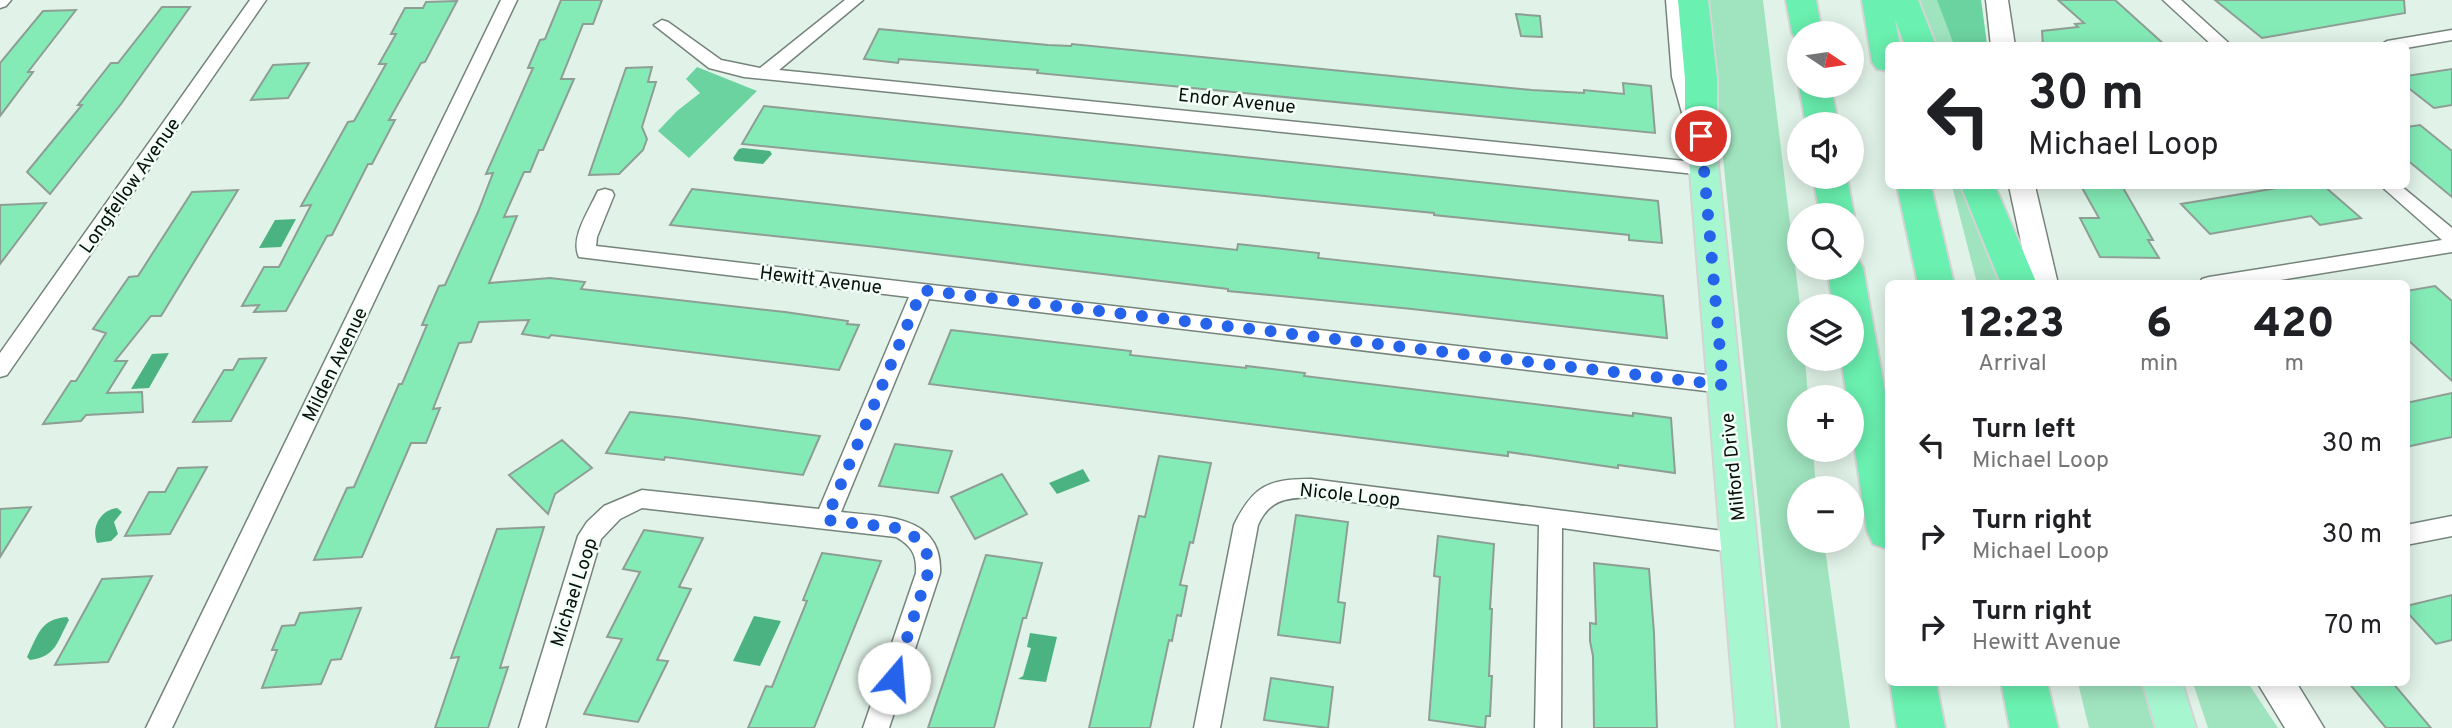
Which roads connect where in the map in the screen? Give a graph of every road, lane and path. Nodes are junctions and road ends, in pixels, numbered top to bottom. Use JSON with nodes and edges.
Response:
{"nodes":[{"id":1,"x":258,"y":0,"type":"edge"},
{"id":2,"x":509,"y":0,"type":"edge"},
{"id":3,"x":855,"y":0,"type":"edge"},
{"id":4,"x":1677,"y":0,"type":"edge"},
{"id":5,"x":1693,"y":0,"type":"edge"},
{"id":6,"x":1801,"y":0,"type":"edge"},
{"id":7,"x":1877,"y":0,"type":"edge"},
{"id":8,"x":1903,"y":0,"type":"edge"},
{"id":9,"x":1997,"y":0,"type":"edge"},
{"id":10,"x":2171,"y":0,"type":"edge"},
{"id":11,"x":1805,"y":21,"type":"edge"},
{"id":12,"x":662,"y":25,"type":"dead end"},
{"id":13,"x":2452,"y":35,"type":"edge"},
{"id":14,"x":1919,"y":42,"type":"edge"},
{"id":15,"x":2002,"y":42,"type":"edge"},
{"id":16,"x":2219,"y":42,"type":"edge"},
{"id":17,"x":2410,"y":42,"type":"edge"},
{"id":18,"x":1885,"y":45,"type":"edge"},
{"id":19,"x":765,"y":72,"type":"junction"},
{"id":20,"x":1703,"y":152,"type":"junction"},
{"id":21,"x":1915,"y":189,"type":"edge"},
{"id":22,"x":1979,"y":189,"type":"edge"},
{"id":23,"x":2023,"y":189,"type":"edge"},
{"id":24,"x":2394,"y":189,"type":"edge"},
{"id":25,"x":606,"y":195,"type":"dead end"},
{"id":26,"x":2452,"y":238,"type":"edge"},
{"id":27,"x":2452,"y":245,"type":"edge"},
{"id":28,"x":1935,"y":280,"type":"edge"},
{"id":29,"x":2017,"y":280,"type":"edge"},
{"id":30,"x":2043,"y":280,"type":"edge"},
{"id":31,"x":2234,"y":280,"type":"edge"},
{"id":32,"x":922,"y":290,"type":"junction"},
{"id":33,"x":0,"y":369,"type":"edge"},
{"id":34,"x":1862,"y":371,"type":"edge"},
{"id":35,"x":1723,"y":385,"type":"junction"},
{"id":36,"x":1885,"y":512,"type":"edge"},
{"id":37,"x":1552,"y":517,"type":"junction"},
{"id":38,"x":826,"y":520,"type":"junction"},
{"id":39,"x":2452,"y":526,"type":"edge"},
{"id":40,"x":2410,"y":534,"type":"edge"},
{"id":41,"x":1739,"y":543,"type":"junction"},
{"id":42,"x":1914,"y":686,"type":"edge"},
{"id":43,"x":2025,"y":686,"type":"edge"},
{"id":44,"x":2163,"y":686,"type":"edge"},
{"id":45,"x":2278,"y":686,"type":"edge"},
{"id":46,"x":159,"y":728,"type":"edge"},
{"id":47,"x":531,"y":728,"type":"edge"},
{"id":48,"x":876,"y":728,"type":"edge"},
{"id":49,"x":1207,"y":728,"type":"edge"},
{"id":50,"x":1548,"y":728,"type":"edge"},
{"id":51,"x":1756,"y":728,"type":"edge"},
{"id":52,"x":1921,"y":728,"type":"edge"},
{"id":53,"x":2034,"y":728,"type":"edge"},
{"id":54,"x":2176,"y":728,"type":"edge"},
{"id":55,"x":2306,"y":728,"type":"edge"}],
"edges":[{"from":1,"to":33,"type":"street","name":"Longfellow Avenue"},
{"from":2,"to":46,"type":"street","name":"Milden Avenue"},
{"from":3,"to":19,"type":"street"},
{"from":4,"to":20,"type":"street","name":"Milford Drive"},
{"from":5,"to":20,"type":"highway"},
{"from":6,"to":11,"type":"highway"},
{"from":7,"to":18,"type":"highway"},
{"from":8,"to":14,"type":"highway"},
{"from":9,"to":15,"type":"street"},
{"from":10,"to":16,"type":"street"},
{"from":12,"to":19,"type":"street","name":"Endor Avenue"},
{"from":13,"to":17,"type":"street"},
{"from":19,"to":20,"type":"street","name":"Endor Avenue"},
{"from":20,"to":35,"type":"main road","name":"Milford Drive"},
{"from":21,"to":28,"type":"highway"},
{"from":22,"to":29,"type":"highway"},
{"from":23,"to":30,"type":"street"},
{"from":24,"to":26,"type":"street"},
{"from":25,"to":32,"type":"street","name":"Hewitt Avenue"},
{"from":27,"to":31,"type":"street"},
{"from":32,"to":35,"type":"street","name":"Hewitt Avenue"},
{"from":32,"to":38,"type":"street"},
{"from":34,"to":36,"type":"highway"},
{"from":35,"to":41,"type":"main road","name":"Milford Drive"},
{"from":37,"to":41,"type":"street","name":"Nicole Loop"},
{"from":37,"to":49,"type":"street","name":"Nicole Loop"},
{"from":37,"to":50,"type":"street"},
{"from":38,"to":47,"type":"street","name":"Michael Loop"},
{"from":38,"to":48,"type":"street","name":"Michael Loop"},
{"from":39,"to":40,"type":"street"},
{"from":41,"to":51,"type":"main road","name":"Milford Drive"},
{"from":42,"to":52,"type":"highway"},
{"from":43,"to":53,"type":"highway"},
{"from":44,"to":54,"type":"main road"},
{"from":45,"to":55,"type":"street"}]}
